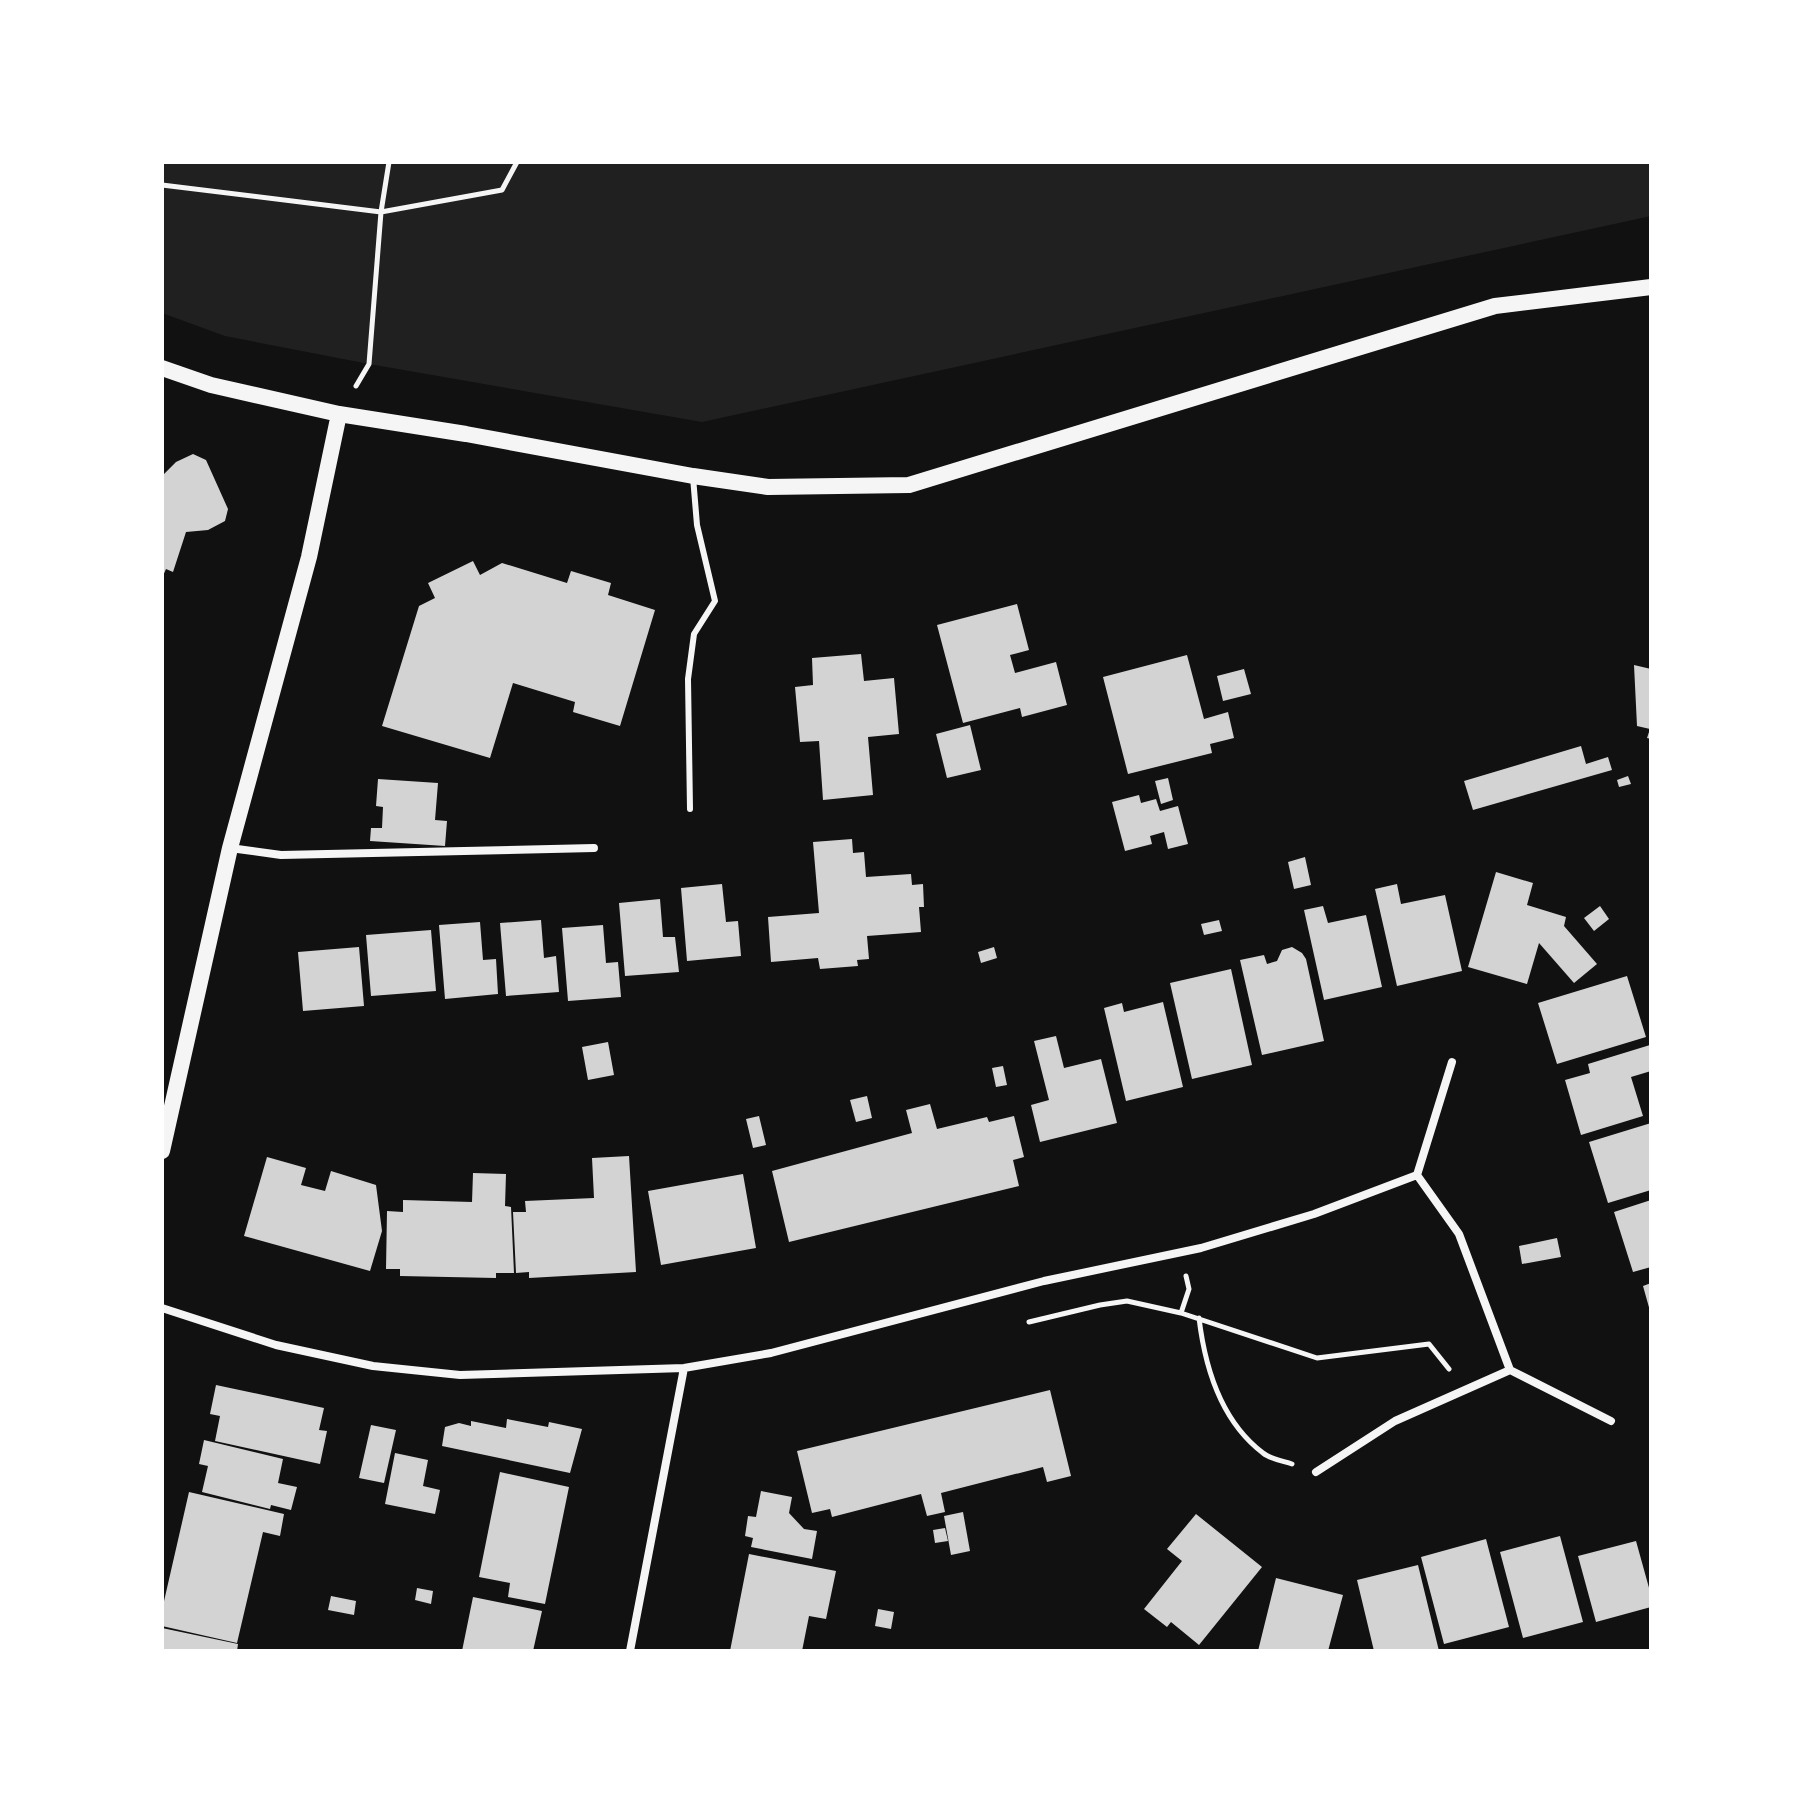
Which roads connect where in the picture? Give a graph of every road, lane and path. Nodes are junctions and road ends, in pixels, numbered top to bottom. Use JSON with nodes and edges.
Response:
{"nodes":[{"id":1,"x":389,"y":162,"type":"edge"},
{"id":2,"x":517,"y":162,"type":"edge"},
{"id":3,"x":162,"y":185,"type":"edge"},
{"id":4,"x":381,"y":212,"type":"junction"},
{"id":5,"x":1651,"y":287,"type":"edge"},
{"id":6,"x":162,"y":368,"type":"edge"},
{"id":7,"x":339,"y":414,"type":"junction"},
{"id":8,"x":693,"y":476,"type":"junction"},
{"id":9,"x":690,"y":809,"type":"dead end"},
{"id":10,"x":230,"y":848,"type":"junction"},
{"id":11,"x":594,"y":848,"type":"dead end"},
{"id":12,"x":1452,"y":1062,"type":"dead end"},
{"id":13,"x":162,"y":1151,"type":"edge"},
{"id":14,"x":1417,"y":1175,"type":"junction"},
{"id":15,"x":1182,"y":1252,"type":"junction"},
{"id":16,"x":162,"y":1308,"type":"edge"},
{"id":17,"x":1181,"y":1313,"type":"junction"},
{"id":18,"x":1199,"y":1318,"type":"junction"},
{"id":19,"x":1029,"y":1322,"type":"dead end"},
{"id":20,"x":684,"y":1368,"type":"junction"},
{"id":21,"x":1510,"y":1370,"type":"junction"},
{"id":22,"x":1465,"y":1389,"type":"junction"},
{"id":23,"x":1611,"y":1421,"type":"dead end"},
{"id":24,"x":1316,"y":1472,"type":"joint"},
{"id":25,"x":630,"y":1651,"type":"edge"}],
"edges":[{"from":1,"to":4,"type":"path"},
{"from":2,"to":4,"type":"path"},
{"from":3,"to":4,"type":"path"},
{"from":4,"to":7,"type":"path"},
{"from":5,"to":8,"type":"main road"},
{"from":6,"to":7,"type":"main road"},
{"from":7,"to":8,"type":"main road"},
{"from":7,"to":10,"type":"main road"},
{"from":8,"to":9,"type":"lane"},
{"from":10,"to":11,"type":"street"},
{"from":10,"to":13,"type":"main road"},
{"from":12,"to":14,"type":"street"},
{"from":14,"to":15,"type":"street"},
{"from":14,"to":21,"type":"street"},
{"from":15,"to":17,"type":"path"},
{"from":15,"to":20,"type":"street"},
{"from":16,"to":20,"type":"street"},
{"from":17,"to":18,"type":"path"},
{"from":17,"to":19,"type":"path"},
{"from":18,"to":22,"type":"path"},
{"from":18,"to":24,"type":"path"},
{"from":20,"to":25,"type":"street"},
{"from":21,"to":22,"type":"street"},
{"from":21,"to":23,"type":"street"},
{"from":22,"to":24,"type":"street"}]}
